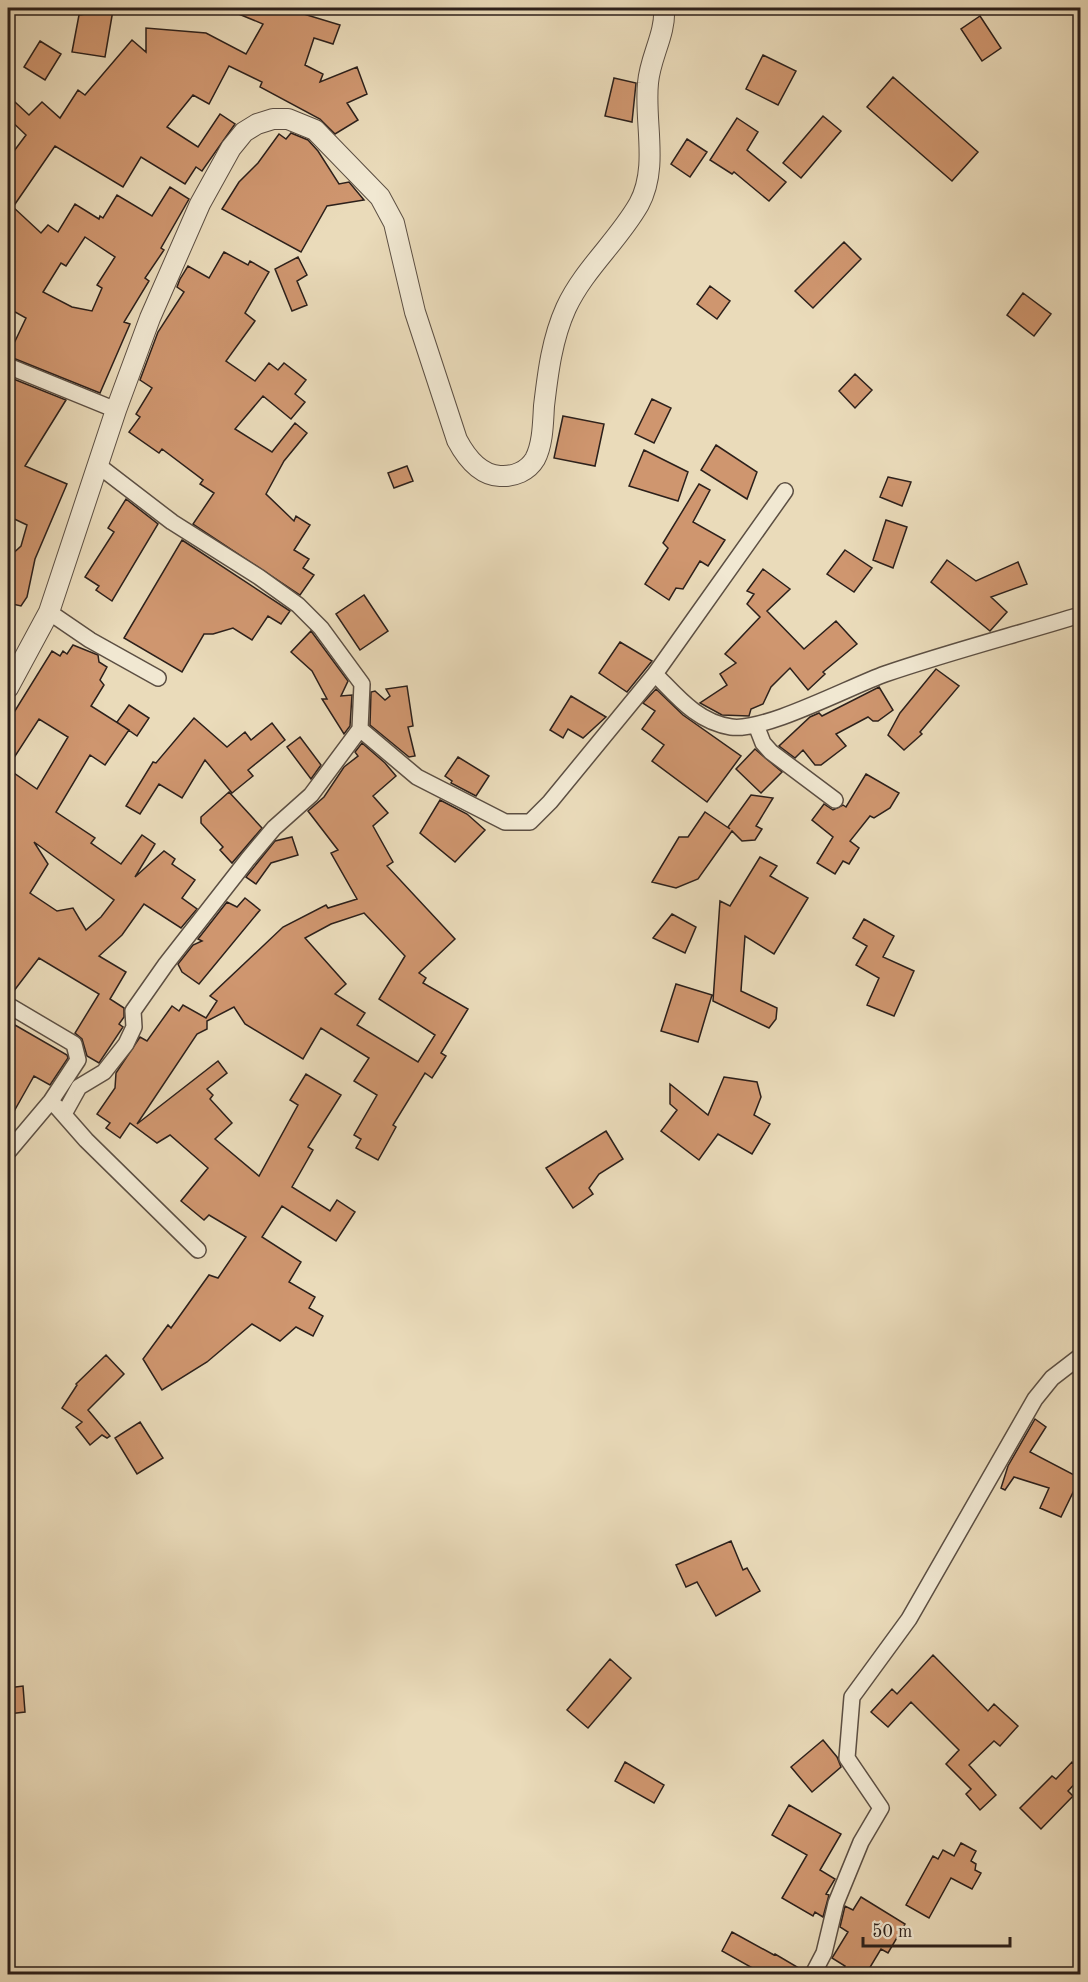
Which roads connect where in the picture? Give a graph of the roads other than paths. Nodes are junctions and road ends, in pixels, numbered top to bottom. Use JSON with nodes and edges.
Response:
{"nodes":[{"id":1,"x":664,"y":8,"type":"edge"},
{"id":2,"x":8,"y":366,"type":"edge"},
{"id":3,"x":116,"y":410,"type":"junction"},
{"id":4,"x":99,"y":466,"type":"junction"},
{"id":5,"x":785,"y":491,"type":"dead end"},
{"id":6,"x":49,"y":612,"type":"junction"},
{"id":7,"x":1080,"y":615,"type":"edge"},
{"id":8,"x":655,"y":674,"type":"junction"},
{"id":9,"x":158,"y":678,"type":"dead end"},
{"id":10,"x":8,"y":688,"type":"edge"},
{"id":11,"x":756,"y":725,"type":"junction"},
{"id":12,"x":360,"y":729,"type":"junction"},
{"id":13,"x":835,"y":800,"type":"dead end"},
{"id":14,"x":8,"y":1005,"type":"edge"},
{"id":15,"x":51,"y":1101,"type":"junction"},
{"id":16,"x":63,"y":1114,"type":"junction"},
{"id":17,"x":8,"y":1152,"type":"edge"},
{"id":18,"x":198,"y":1250,"type":"dead end"},
{"id":19,"x":1078,"y":1358,"type":"dead end"},
{"id":20,"x":813,"y":1974,"type":"edge"}],
"edges":[{"from":1,"to":3,"type":"street"},
{"from":2,"to":3,"type":"street"},
{"from":3,"to":4,"type":"street"},
{"from":4,"to":6,"type":"street"},
{"from":4,"to":12,"type":"street"},
{"from":5,"to":8,"type":"street"},
{"from":6,"to":9,"type":"street"},
{"from":6,"to":10,"type":"street"},
{"from":7,"to":11,"type":"street"},
{"from":8,"to":11,"type":"street"},
{"from":8,"to":12,"type":"street"},
{"from":11,"to":13,"type":"street"},
{"from":12,"to":16,"type":"street"},
{"from":14,"to":15,"type":"street"},
{"from":15,"to":16,"type":"street"},
{"from":15,"to":17,"type":"street"},
{"from":16,"to":18,"type":"street"},
{"from":19,"to":20,"type":"street"}]}
